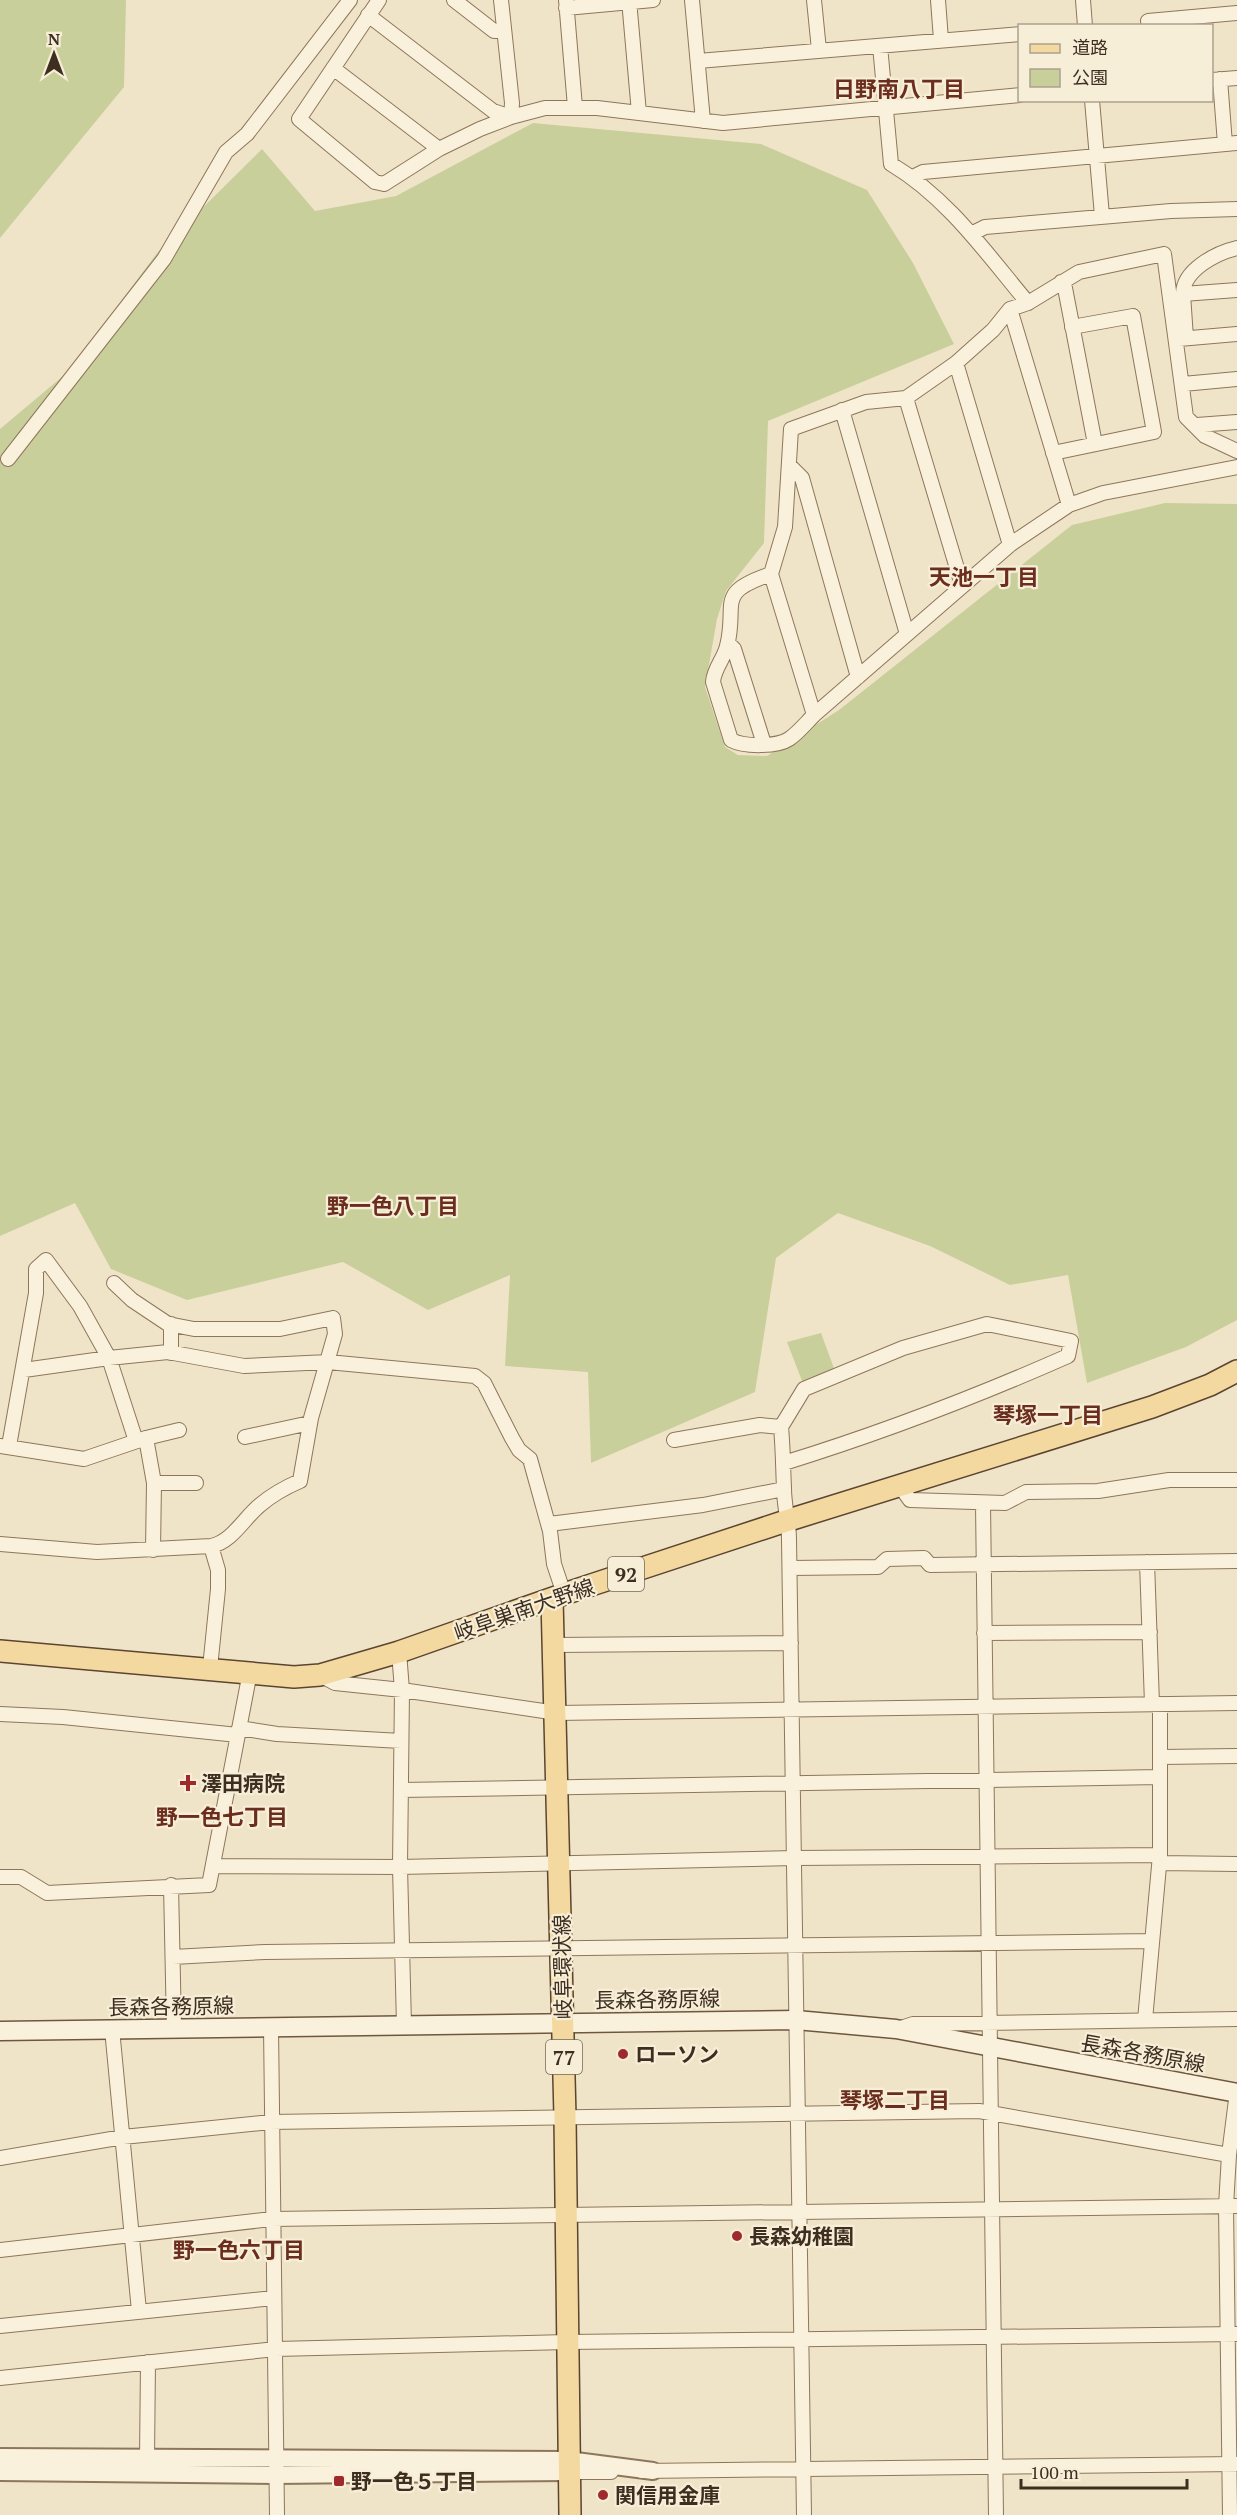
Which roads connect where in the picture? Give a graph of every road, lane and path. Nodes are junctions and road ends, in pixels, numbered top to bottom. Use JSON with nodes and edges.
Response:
{"nodes":[{"id":1,"x":350,"y":0,"type":"edge"},
{"id":2,"x":379,"y":0,"type":"edge"},
{"id":3,"x":454,"y":0,"type":"edge"},
{"id":4,"x":501,"y":0,"type":"edge"},
{"id":5,"x":653,"y":0,"type":"edge"},
{"id":6,"x":692,"y":0,"type":"edge"},
{"id":7,"x":814,"y":0,"type":"edge"},
{"id":8,"x":938,"y":0,"type":"edge"},
{"id":9,"x":1083,"y":0,"type":"edge"},
{"id":10,"x":629,"y":1,"type":"edge"},
{"id":11,"x":566,"y":4,"type":"edge"},
{"id":12,"x":1237,"y":13,"type":"edge"},
{"id":13,"x":368,"y":15,"type":"junction"},
{"id":14,"x":1085,"y":24,"type":"edge"},
{"id":15,"x":1149,"y":24,"type":"edge"},
{"id":16,"x":504,"y":30,"type":"junction"},
{"id":17,"x":1018,"y":34,"type":"edge"},
{"id":18,"x":941,"y":40,"type":"junction"},
{"id":19,"x":880,"y":46,"type":"junction"},
{"id":20,"x":819,"y":50,"type":"junction"},
{"id":21,"x":698,"y":61,"type":"junction"},
{"id":22,"x":333,"y":68,"type":"junction"},
{"id":23,"x":1237,"y":78,"type":"edge"},
{"id":24,"x":1216,"y":80,"type":"edge"},
{"id":25,"x":1018,"y":95,"type":"edge"},
{"id":26,"x":1092,"y":102,"type":"edge"},
{"id":27,"x":575,"y":107,"type":"junction"},
{"id":28,"x":887,"y":107,"type":"junction"},
{"id":29,"x":639,"y":113,"type":"junction"},
{"id":30,"x":511,"y":117,"type":"junction"},
{"id":31,"x":703,"y":121,"type":"junction"},
{"id":32,"x":1231,"y":144,"type":"edge"},
{"id":33,"x":439,"y":149,"type":"junction"},
{"id":34,"x":1097,"y":155,"type":"junction"},
{"id":35,"x":913,"y":177,"type":"junction"},
{"id":36,"x":1237,"y":209,"type":"edge"},
{"id":37,"x":1102,"y":216,"type":"junction"},
{"id":38,"x":971,"y":234,"type":"junction"},
{"id":39,"x":1237,"y":248,"type":"edge"},
{"id":40,"x":1061,"y":282,"type":"junction"},
{"id":41,"x":1237,"y":290,"type":"edge"},
{"id":42,"x":1183,"y":294,"type":"junction"},
{"id":43,"x":1028,"y":303,"type":"junction"},
{"id":44,"x":1010,"y":309,"type":"junction"},
{"id":45,"x":1072,"y":327,"type":"junction"},
{"id":46,"x":1237,"y":334,"type":"edge"},
{"id":47,"x":1182,"y":339,"type":"junction"},
{"id":48,"x":956,"y":363,"type":"junction"},
{"id":49,"x":1237,"y":380,"type":"edge"},
{"id":50,"x":1183,"y":384,"type":"junction"},
{"id":51,"x":906,"y":398,"type":"junction"},
{"id":52,"x":842,"y":410,"type":"junction"},
{"id":53,"x":1237,"y":422,"type":"edge"},
{"id":54,"x":1197,"y":425,"type":"junction"},
{"id":55,"x":1095,"y":444,"type":"junction"},
{"id":56,"x":1237,"y":452,"type":"edge"},
{"id":57,"x":1053,"y":453,"type":"junction"},
{"id":58,"x":8,"y":459,"type":"dead end"},
{"id":59,"x":790,"y":466,"type":"junction"},
{"id":60,"x":1237,"y":467,"type":"edge"},
{"id":61,"x":1069,"y":505,"type":"junction"},
{"id":62,"x":1010,"y":545,"type":"junction"},
{"id":63,"x":771,"y":574,"type":"junction"},
{"id":64,"x":962,"y":585,"type":"junction"},
{"id":65,"x":907,"y":633,"type":"junction"},
{"id":66,"x":728,"y":643,"type":"junction"},
{"id":67,"x":858,"y":677,"type":"junction"},
{"id":68,"x":814,"y":715,"type":"junction"},
{"id":69,"x":764,"y":744,"type":"junction"},
{"id":70,"x":114,"y":1283,"type":"dead end"},
{"id":71,"x":171,"y":1324,"type":"junction"},
{"id":72,"x":171,"y":1353,"type":"junction"},
{"id":73,"x":109,"y":1358,"type":"junction"},
{"id":74,"x":328,"y":1362,"type":"junction"},
{"id":75,"x":24,"y":1370,"type":"junction"},
{"id":76,"x":1237,"y":1371,"type":"edge"},
{"id":77,"x":310,"y":1423,"type":"junction"},
{"id":78,"x":781,"y":1427,"type":"junction"},
{"id":79,"x":179,"y":1430,"type":"dead end"},
{"id":80,"x":245,"y":1437,"type":"dead end"},
{"id":81,"x":141,"y":1440,"type":"junction"},
{"id":82,"x":674,"y":1440,"type":"dead end"},
{"id":83,"x":5,"y":1446,"type":"edge"},
{"id":84,"x":784,"y":1463,"type":"junction"},
{"id":85,"x":1237,"y":1480,"type":"edge"},
{"id":86,"x":154,"y":1483,"type":"junction"},
{"id":87,"x":196,"y":1483,"type":"dead end"},
{"id":88,"x":900,"y":1486,"type":"junction"},
{"id":89,"x":784,"y":1489,"type":"junction"},
{"id":90,"x":982,"y":1504,"type":"junction"},
{"id":91,"x":789,"y":1520,"type":"junction"},
{"id":92,"x":549,"y":1524,"type":"junction"},
{"id":93,"x":0,"y":1545,"type":"edge"},
{"id":94,"x":211,"y":1546,"type":"junction"},
{"id":95,"x":153,"y":1550,"type":"junction"},
{"id":96,"x":1237,"y":1561,"type":"edge"},
{"id":97,"x":1148,"y":1562,"type":"junction"},
{"id":98,"x":983,"y":1564,"type":"junction"},
{"id":99,"x":790,"y":1568,"type":"junction"},
{"id":100,"x":558,"y":1597,"type":"junction"},
{"id":101,"x":1150,"y":1632,"type":"junction"},
{"id":102,"x":984,"y":1633,"type":"junction"},
{"id":103,"x":791,"y":1642,"type":"junction"},
{"id":104,"x":554,"y":1645,"type":"junction"},
{"id":105,"x":0,"y":1651,"type":"edge"},
{"id":106,"x":399,"y":1652,"type":"junction"},
{"id":107,"x":210,"y":1668,"type":"junction"},
{"id":108,"x":250,"y":1672,"type":"junction"},
{"id":109,"x":320,"y":1675,"type":"junction"},
{"id":110,"x":402,"y":1690,"type":"junction"},
{"id":111,"x":1237,"y":1703,"type":"edge"},
{"id":112,"x":1156,"y":1704,"type":"junction"},
{"id":113,"x":985,"y":1707,"type":"junction"},
{"id":114,"x":792,"y":1710,"type":"junction"},
{"id":115,"x":557,"y":1713,"type":"junction"},
{"id":116,"x":0,"y":1714,"type":"edge"},
{"id":117,"x":238,"y":1732,"type":"junction"},
{"id":118,"x":401,"y":1741,"type":"junction"},
{"id":119,"x":1237,"y":1756,"type":"edge"},
{"id":120,"x":1160,"y":1757,"type":"junction"},
{"id":121,"x":1160,"y":1777,"type":"junction"},
{"id":122,"x":986,"y":1780,"type":"junction"},
{"id":123,"x":794,"y":1783,"type":"junction"},
{"id":124,"x":558,"y":1787,"type":"junction"},
{"id":125,"x":401,"y":1790,"type":"junction"},
{"id":126,"x":987,"y":1857,"type":"junction"},
{"id":127,"x":795,"y":1858,"type":"junction"},
{"id":128,"x":1160,"y":1859,"type":"junction"},
{"id":129,"x":560,"y":1863,"type":"junction"},
{"id":130,"x":1237,"y":1864,"type":"edge"},
{"id":131,"x":213,"y":1866,"type":"junction"},
{"id":132,"x":400,"y":1867,"type":"junction"},
{"id":133,"x":0,"y":1876,"type":"edge"},
{"id":134,"x":171,"y":1885,"type":"junction"},
{"id":135,"x":1152,"y":1941,"type":"junction"},
{"id":136,"x":989,"y":1944,"type":"junction"},
{"id":137,"x":795,"y":1947,"type":"junction"},
{"id":138,"x":561,"y":1948,"type":"junction"},
{"id":139,"x":402,"y":1952,"type":"junction"},
{"id":140,"x":173,"y":1956,"type":"junction"},
{"id":141,"x":1237,"y":2019,"type":"edge"},
{"id":142,"x":796,"y":2020,"type":"junction"},
{"id":143,"x":1145,"y":2020,"type":"junction"},
{"id":144,"x":990,"y":2022,"type":"junction"},
{"id":145,"x":563,"y":2023,"type":"junction"},
{"id":146,"x":404,"y":2025,"type":"junction"},
{"id":147,"x":271,"y":2026,"type":"junction"},
{"id":148,"x":174,"y":2028,"type":"junction"},
{"id":149,"x":112,"y":2029,"type":"junction"},
{"id":150,"x":896,"y":2030,"type":"junction"},
{"id":151,"x":0,"y":2031,"type":"edge"},
{"id":152,"x":990,"y":2048,"type":"junction"},
{"id":153,"x":1237,"y":2093,"type":"edge"},
{"id":154,"x":797,"y":2114,"type":"junction"},
{"id":155,"x":990,"y":2114,"type":"junction"},
{"id":156,"x":565,"y":2117,"type":"junction"},
{"id":157,"x":272,"y":2122,"type":"junction"},
{"id":158,"x":123,"y":2137,"type":"junction"},
{"id":159,"x":1229,"y":2155,"type":"junction"},
{"id":160,"x":0,"y":2158,"type":"edge"},
{"id":161,"x":1232,"y":2206,"type":"edge"},
{"id":162,"x":991,"y":2209,"type":"junction"},
{"id":163,"x":799,"y":2212,"type":"junction"},
{"id":164,"x":565,"y":2216,"type":"junction"},
{"id":165,"x":272,"y":2219,"type":"junction"},
{"id":166,"x":132,"y":2235,"type":"junction"},
{"id":167,"x":0,"y":2250,"type":"edge"},
{"id":168,"x":274,"y":2298,"type":"junction"},
{"id":169,"x":139,"y":2311,"type":"junction"},
{"id":170,"x":0,"y":2326,"type":"edge"},
{"id":171,"x":1233,"y":2334,"type":"edge"},
{"id":172,"x":994,"y":2337,"type":"junction"},
{"id":173,"x":801,"y":2340,"type":"junction"},
{"id":174,"x":567,"y":2342,"type":"junction"},
{"id":175,"x":276,"y":2349,"type":"junction"},
{"id":176,"x":148,"y":2362,"type":"junction"},
{"id":177,"x":0,"y":2378,"type":"edge"},
{"id":178,"x":0,"y":2457,"type":"edge"},
{"id":179,"x":147,"y":2458,"type":"junction"},
{"id":180,"x":1233,"y":2464,"type":"edge"},
{"id":181,"x":276,"y":2466,"type":"junction"},
{"id":182,"x":568,"y":2466,"type":"junction"},
{"id":183,"x":995,"y":2466,"type":"junction"},
{"id":184,"x":803,"y":2469,"type":"junction"},
{"id":185,"x":653,"y":2471,"type":"joint"},
{"id":186,"x":0,"y":2472,"type":"edge"},
{"id":187,"x":277,"y":2515,"type":"edge"},
{"id":188,"x":570,"y":2515,"type":"edge"},
{"id":189,"x":804,"y":2515,"type":"edge"},
{"id":190,"x":996,"y":2515,"type":"edge"},
{"id":191,"x":1230,"y":2515,"type":"edge"}],
"edges":[{"from":1,"to":58,"type":"street"},
{"from":2,"to":13,"type":"street"},
{"from":3,"to":16,"type":"street"},
{"from":4,"to":16,"type":"street"},
{"from":5,"to":10,"type":"street"},
{"from":6,"to":21,"type":"street"},
{"from":7,"to":20,"type":"street"},
{"from":8,"to":18,"type":"street"},
{"from":9,"to":14,"type":"street"},
{"from":10,"to":11,"type":"street"},
{"from":10,"to":29,"type":"street"},
{"from":11,"to":27,"type":"street"},
{"from":12,"to":15,"type":"street"},
{"from":13,"to":22,"type":"street"},
{"from":13,"to":30,"type":"street"},
{"from":16,"to":30,"type":"street"},
{"from":17,"to":18,"type":"street"},
{"from":18,"to":19,"type":"street"},
{"from":19,"to":20,"type":"street"},
{"from":19,"to":28,"type":"street"},
{"from":20,"to":21,"type":"street"},
{"from":21,"to":31,"type":"street"},
{"from":22,"to":33,"type":"street"},
{"from":22,"to":33,"type":"street"},
{"from":23,"to":24,"type":"street"},
{"from":24,"to":32,"type":"street"},
{"from":25,"to":28,"type":"street"},
{"from":26,"to":34,"type":"street"},
{"from":27,"to":29,"type":"street"},
{"from":27,"to":30,"type":"street"},
{"from":28,"to":31,"type":"street"},
{"from":28,"to":35,"type":"street"},
{"from":29,"to":31,"type":"street"},
{"from":30,"to":33,"type":"street"},
{"from":32,"to":34,"type":"street"},
{"from":34,"to":35,"type":"street"},
{"from":34,"to":37,"type":"street"},
{"from":35,"to":38,"type":"street"},
{"from":36,"to":37,"type":"street"},
{"from":37,"to":38,"type":"street"},
{"from":38,"to":43,"type":"street"},
{"from":39,"to":42,"type":"street"},
{"from":40,"to":43,"type":"street"},
{"from":40,"to":45,"type":"street"},
{"from":40,"to":47,"type":"street"},
{"from":41,"to":42,"type":"street"},
{"from":42,"to":47,"type":"street"},
{"from":43,"to":44,"type":"street"},
{"from":44,"to":48,"type":"street"},
{"from":44,"to":57,"type":"street"},
{"from":45,"to":55,"type":"street"},
{"from":45,"to":55,"type":"street"},
{"from":46,"to":47,"type":"street"},
{"from":47,"to":50,"type":"street"},
{"from":48,"to":51,"type":"street"},
{"from":48,"to":62,"type":"street"},
{"from":49,"to":50,"type":"street"},
{"from":50,"to":54,"type":"street"},
{"from":51,"to":52,"type":"street"},
{"from":51,"to":64,"type":"street"},
{"from":52,"to":59,"type":"street"},
{"from":52,"to":65,"type":"street"},
{"from":53,"to":54,"type":"street"},
{"from":54,"to":56,"type":"street"},
{"from":55,"to":57,"type":"street"},
{"from":57,"to":61,"type":"street"},
{"from":59,"to":63,"type":"street"},
{"from":59,"to":67,"type":"street"},
{"from":60,"to":61,"type":"street"},
{"from":61,"to":62,"type":"street"},
{"from":62,"to":64,"type":"street"},
{"from":63,"to":66,"type":"street"},
{"from":63,"to":68,"type":"street"},
{"from":64,"to":65,"type":"street"},
{"from":65,"to":67,"type":"street"},
{"from":66,"to":69,"type":"street"},
{"from":66,"to":69,"type":"street"},
{"from":67,"to":68,"type":"street"},
{"from":68,"to":69,"type":"street"},
{"from":70,"to":71,"type":"street"},
{"from":71,"to":72,"type":"street"},
{"from":71,"to":74,"type":"street"},
{"from":72,"to":73,"type":"street"},
{"from":72,"to":74,"type":"street"},
{"from":73,"to":75,"type":"street"},
{"from":73,"to":75,"type":"street"},
{"from":73,"to":81,"type":"street"},
{"from":74,"to":77,"type":"street"},
{"from":74,"to":92,"type":"street"},
{"from":75,"to":83,"type":"street"},
{"from":76,"to":88,"type":"main road","name":"岐阜巣南大野線","number":"92"},
{"from":77,"to":80,"type":"street"},
{"from":77,"to":94,"type":"street"},
{"from":78,"to":82,"type":"street"},
{"from":78,"to":84,"type":"street"},
{"from":78,"to":84,"type":"street"},
{"from":79,"to":81,"type":"street"},
{"from":81,"to":83,"type":"street"},
{"from":81,"to":86,"type":"street"},
{"from":84,"to":89,"type":"street"},
{"from":85,"to":90,"type":"street"},
{"from":86,"to":87,"type":"street"},
{"from":86,"to":95,"type":"street"},
{"from":88,"to":90,"type":"street"},
{"from":88,"to":91,"type":"main road","name":"岐阜巣南大野線","number":"92"},
{"from":89,"to":91,"type":"street"},
{"from":89,"to":92,"type":"street"},
{"from":90,"to":98,"type":"street"},
{"from":91,"to":99,"type":"street"},
{"from":91,"to":100,"type":"main road","name":"岐阜巣南大野線","number":"92"},
{"from":92,"to":100,"type":"street"},
{"from":93,"to":95,"type":"street"},
{"from":94,"to":95,"type":"street"},
{"from":94,"to":107,"type":"street"},
{"from":96,"to":97,"type":"street"},
{"from":97,"to":98,"type":"street"},
{"from":97,"to":101,"type":"street"},
{"from":98,"to":99,"type":"street"},
{"from":98,"to":102,"type":"street"},
{"from":99,"to":103,"type":"street"},
{"from":100,"to":104,"type":"main road","name":"岐阜環状線","number":"77"},
{"from":100,"to":106,"type":"main road","name":"岐阜巣南大野線","number":"92"},
{"from":101,"to":102,"type":"street"},
{"from":101,"to":112,"type":"street"},
{"from":102,"to":113,"type":"street"},
{"from":103,"to":104,"type":"street"},
{"from":103,"to":114,"type":"street"},
{"from":104,"to":115,"type":"main road","name":"岐阜環状線","number":"77"},
{"from":105,"to":107,"type":"main road","name":"岐阜巣南大野線","number":"92"},
{"from":106,"to":109,"type":"main road","name":"岐阜巣南大野線","number":"92"},
{"from":106,"to":110,"type":"street"},
{"from":107,"to":108,"type":"main road","name":"岐阜巣南大野線","number":"92"},
{"from":108,"to":109,"type":"main road","name":"岐阜巣南大野線","number":"92"},
{"from":108,"to":117,"type":"street"},
{"from":109,"to":110,"type":"street"},
{"from":110,"to":115,"type":"street"},
{"from":110,"to":118,"type":"street"},
{"from":111,"to":112,"type":"street"},
{"from":112,"to":113,"type":"street"},
{"from":112,"to":120,"type":"street"},
{"from":113,"to":114,"type":"street"},
{"from":113,"to":122,"type":"street"},
{"from":114,"to":115,"type":"street"},
{"from":114,"to":123,"type":"street"},
{"from":115,"to":124,"type":"main road","name":"岐阜環状線","number":"77"},
{"from":116,"to":117,"type":"street"},
{"from":117,"to":118,"type":"street"},
{"from":117,"to":131,"type":"street"},
{"from":118,"to":125,"type":"street"},
{"from":119,"to":120,"type":"street"},
{"from":120,"to":121,"type":"street"},
{"from":121,"to":122,"type":"street"},
{"from":121,"to":128,"type":"street"},
{"from":122,"to":123,"type":"street"},
{"from":122,"to":126,"type":"street"},
{"from":123,"to":124,"type":"street"},
{"from":123,"to":127,"type":"street"},
{"from":124,"to":125,"type":"street"},
{"from":124,"to":129,"type":"main road","name":"岐阜環状線","number":"77"},
{"from":125,"to":132,"type":"street"},
{"from":126,"to":127,"type":"street"},
{"from":126,"to":128,"type":"street"},
{"from":126,"to":136,"type":"street"},
{"from":127,"to":129,"type":"street"},
{"from":127,"to":137,"type":"street"},
{"from":128,"to":130,"type":"street"},
{"from":128,"to":135,"type":"street"},
{"from":129,"to":132,"type":"street"},
{"from":129,"to":138,"type":"main road","name":"岐阜環状線","number":"77"},
{"from":131,"to":132,"type":"street"},
{"from":131,"to":134,"type":"street"},
{"from":132,"to":139,"type":"street"},
{"from":133,"to":134,"type":"street"},
{"from":134,"to":140,"type":"street"},
{"from":135,"to":136,"type":"street"},
{"from":135,"to":143,"type":"street"},
{"from":136,"to":137,"type":"street"},
{"from":136,"to":144,"type":"street"},
{"from":137,"to":138,"type":"street"},
{"from":137,"to":142,"type":"street"},
{"from":138,"to":139,"type":"street"},
{"from":138,"to":145,"type":"main road","name":"岐阜環状線","number":"77"},
{"from":139,"to":140,"type":"street"},
{"from":139,"to":146,"type":"street"},
{"from":140,"to":148,"type":"street"},
{"from":141,"to":143,"type":"street"},
{"from":142,"to":145,"type":"main road","name":"長森各務原線"},
{"from":142,"to":150,"type":"main road","name":"長森各務原線"},
{"from":142,"to":154,"type":"street"},
{"from":143,"to":144,"type":"street"},
{"from":144,"to":150,"type":"street"},
{"from":144,"to":152,"type":"street"},
{"from":145,"to":146,"type":"main road","name":"長森各務原線"},
{"from":145,"to":156,"type":"main road","name":"岐阜環状線","number":"77"},
{"from":146,"to":147,"type":"main road","name":"長森各務原線"},
{"from":147,"to":148,"type":"main road","name":"長森各務原線"},
{"from":147,"to":157,"type":"street"},
{"from":148,"to":149,"type":"main road","name":"長森各務原線"},
{"from":149,"to":151,"type":"main road","name":"長森各務原線"},
{"from":149,"to":158,"type":"street"},
{"from":150,"to":152,"type":"main road","name":"長森各務原線"},
{"from":152,"to":153,"type":"main road","name":"長森各務原線"},
{"from":152,"to":155,"type":"street"},
{"from":153,"to":159,"type":"street"},
{"from":154,"to":155,"type":"street"},
{"from":154,"to":156,"type":"street"},
{"from":154,"to":163,"type":"street"},
{"from":155,"to":159,"type":"street"},
{"from":155,"to":162,"type":"street"},
{"from":156,"to":157,"type":"street"},
{"from":156,"to":164,"type":"main road","name":"岐阜環状線","number":"77"},
{"from":157,"to":158,"type":"street"},
{"from":157,"to":165,"type":"street"},
{"from":158,"to":160,"type":"street"},
{"from":158,"to":166,"type":"street"},
{"from":159,"to":161,"type":"street"},
{"from":161,"to":162,"type":"street"},
{"from":161,"to":171,"type":"street"},
{"from":162,"to":163,"type":"street"},
{"from":162,"to":172,"type":"street"},
{"from":163,"to":164,"type":"street"},
{"from":163,"to":173,"type":"street"},
{"from":164,"to":165,"type":"street"},
{"from":164,"to":174,"type":"main road","name":"岐阜環状線","number":"77"},
{"from":165,"to":166,"type":"street"},
{"from":165,"to":168,"type":"street"},
{"from":166,"to":167,"type":"street"},
{"from":166,"to":169,"type":"street"},
{"from":168,"to":169,"type":"street"},
{"from":168,"to":175,"type":"street"},
{"from":169,"to":170,"type":"street"},
{"from":171,"to":172,"type":"street"},
{"from":171,"to":180,"type":"street"},
{"from":172,"to":173,"type":"street"},
{"from":172,"to":183,"type":"street"},
{"from":173,"to":174,"type":"street"},
{"from":173,"to":184,"type":"street"},
{"from":174,"to":175,"type":"street"},
{"from":174,"to":182,"type":"main road","name":"岐阜環状線","number":"77"},
{"from":175,"to":176,"type":"street"},
{"from":175,"to":181,"type":"street"},
{"from":176,"to":177,"type":"street"},
{"from":176,"to":179,"type":"street"},
{"from":178,"to":179,"type":"street"},
{"from":179,"to":181,"type":"street"},
{"from":180,"to":183,"type":"street"},
{"from":180,"to":191,"type":"street"},
{"from":181,"to":182,"type":"street"},
{"from":181,"to":186,"type":"street"},
{"from":181,"to":187,"type":"street"},
{"from":182,"to":185,"type":"street"},
{"from":182,"to":188,"type":"main road","name":"岐阜環状線","number":"77"},
{"from":183,"to":184,"type":"street"},
{"from":183,"to":190,"type":"street"},
{"from":184,"to":185,"type":"street"},
{"from":184,"to":189,"type":"street"}]}
